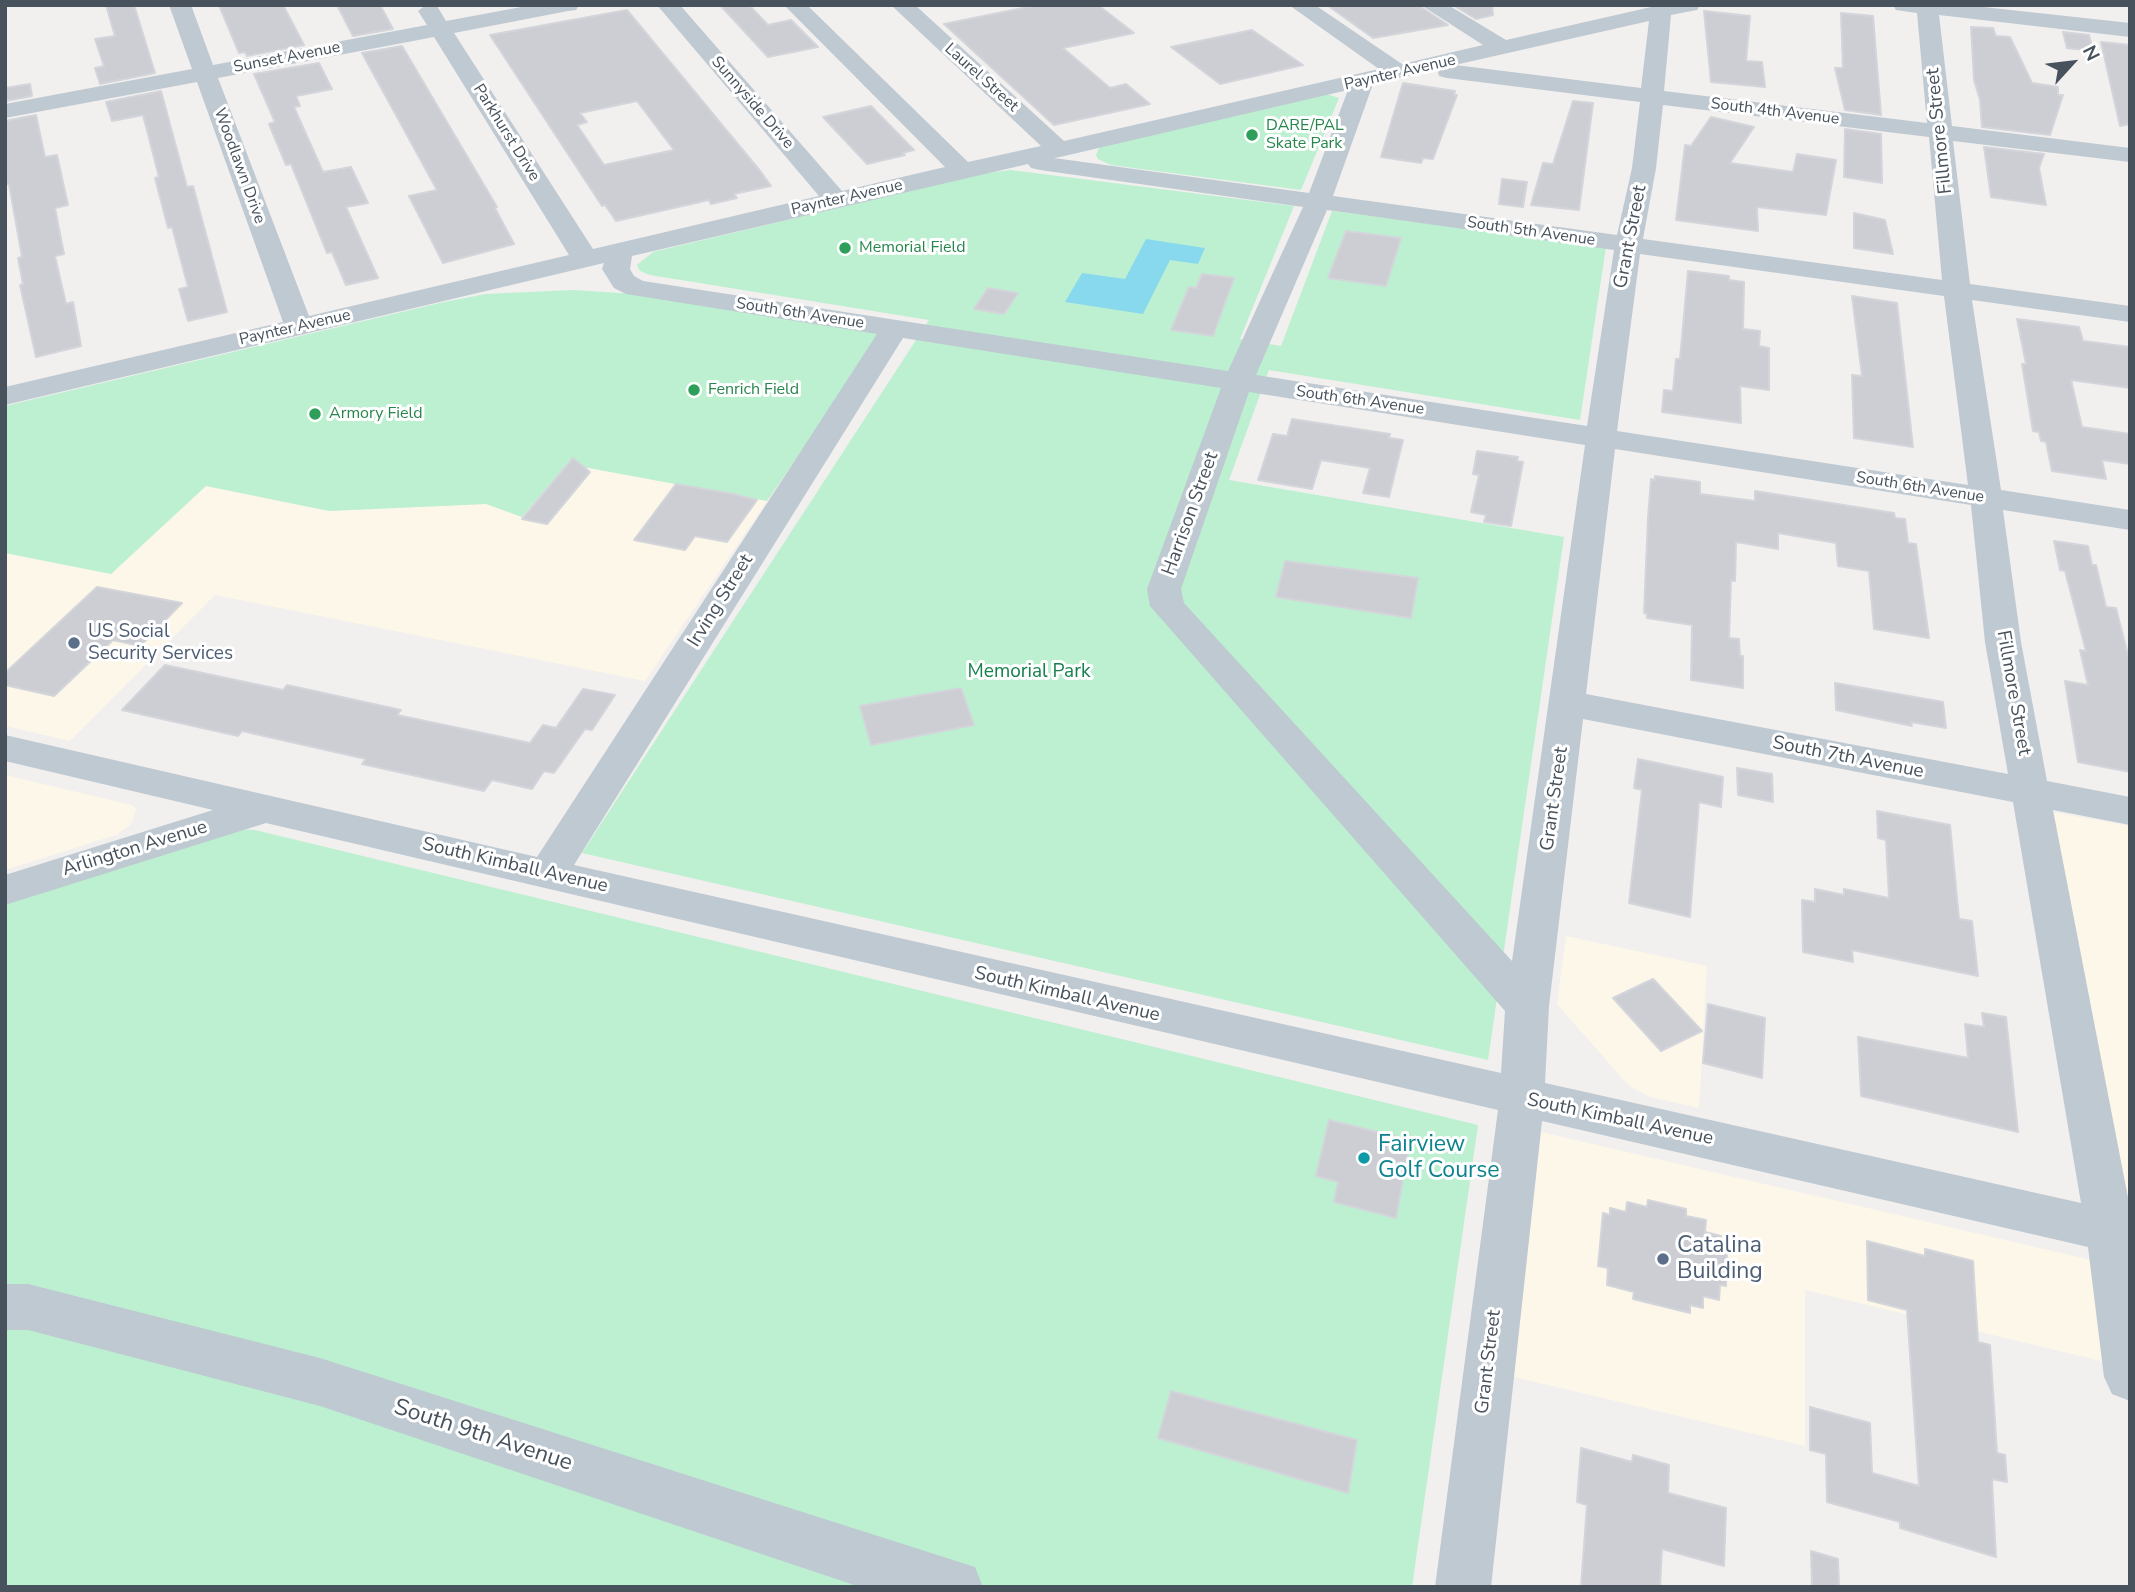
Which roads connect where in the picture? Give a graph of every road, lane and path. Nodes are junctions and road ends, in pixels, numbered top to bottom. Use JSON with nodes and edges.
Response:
{"nodes":[{"id":1,"x":180,"y":5,"type":"edge"},
{"id":2,"x":425,"y":5,"type":"edge"},
{"id":3,"x":568,"y":5,"type":"edge"},
{"id":4,"x":668,"y":5,"type":"edge"},
{"id":5,"x":795,"y":5,"type":"edge"},
{"id":6,"x":902,"y":5,"type":"edge"},
{"id":7,"x":1300,"y":5,"type":"edge"},
{"id":8,"x":1432,"y":5,"type":"edge"},
{"id":9,"x":1919,"y":6,"type":"edge"},
{"id":10,"x":1675,"y":9,"type":"edge"},
{"id":11,"x":440,"y":29,"type":"junction"},
{"id":12,"x":2130,"y":30,"type":"edge"},
{"id":13,"x":1505,"y":48,"type":"junction"},
{"id":14,"x":1410,"y":70,"type":"junction"},
{"id":15,"x":205,"y":73,"type":"junction"},
{"id":16,"x":1363,"y":81,"type":"junction"},
{"id":17,"x":1652,"y":97,"type":"junction"},
{"id":18,"x":5,"y":111,"type":"edge"},
{"id":19,"x":1941,"y":132,"type":"junction"},
{"id":20,"x":1060,"y":150,"type":"junction"},
{"id":21,"x":2130,"y":155,"type":"edge"},
{"id":22,"x":1017,"y":160,"type":"junction"},
{"id":23,"x":964,"y":172,"type":"junction"},
{"id":24,"x":836,"y":201,"type":"junction"},
{"id":25,"x":1318,"y":202,"type":"junction"},
{"id":26,"x":1629,"y":245,"type":"junction"},
{"id":27,"x":620,"y":252,"type":"junction"},
{"id":28,"x":586,"y":260,"type":"junction"},
{"id":29,"x":1957,"y":290,"type":"junction"},
{"id":30,"x":2130,"y":314,"type":"edge"},
{"id":31,"x":299,"y":327,"type":"junction"},
{"id":32,"x":894,"y":329,"type":"junction"},
{"id":33,"x":1238,"y":382,"type":"junction"},
{"id":34,"x":5,"y":396,"type":"edge"},
{"id":35,"x":1600,"y":436,"type":"junction"},
{"id":36,"x":1986,"y":499,"type":"junction"},
{"id":37,"x":2130,"y":520,"type":"edge"},
{"id":38,"x":1567,"y":703,"type":"junction"},
{"id":39,"x":5,"y":748,"type":"edge"},
{"id":40,"x":2030,"y":793,"type":"junction"},
{"id":41,"x":265,"y":809,"type":"junction"},
{"id":42,"x":2130,"y":811,"type":"edge"},
{"id":43,"x":548,"y":873,"type":"junction"},
{"id":44,"x":5,"y":890,"type":"edge"},
{"id":45,"x":1527,"y":1006,"type":"junction"},
{"id":46,"x":1522,"y":1099,"type":"junction"},
{"id":47,"x":2120,"y":1233,"type":"edge"},
{"id":48,"x":5,"y":1307,"type":"edge"},
{"id":49,"x":2130,"y":1377,"type":"edge"},
{"id":50,"x":956,"y":1587,"type":"edge"},
{"id":51,"x":1463,"y":1587,"type":"edge"}],
"edges":[{"from":1,"to":15,"type":"street","name":"Woodlawn Drive"},
{"from":2,"to":11,"type":"street","name":"Parkhurst Drive"},
{"from":3,"to":11,"type":"street","name":"Sunset Avenue"},
{"from":4,"to":24,"type":"street","name":"Sunnyside Drive"},
{"from":5,"to":23,"type":"street"},
{"from":6,"to":20,"type":"street","name":"Laurel Street"},
{"from":7,"to":14,"type":"street"},
{"from":8,"to":13,"type":"street"},
{"from":9,"to":12,"type":"street"},
{"from":9,"to":19,"type":"street","name":"Fillmore Street"},
{"from":10,"to":13,"type":"street","name":"Paynter Avenue"},
{"from":10,"to":17,"type":"street","name":"Grant Street"},
{"from":11,"to":15,"type":"street","name":"Sunset Avenue"},
{"from":11,"to":28,"type":"street","name":"Parkhurst Drive"},
{"from":13,"to":14,"type":"street","name":"Paynter Avenue"},
{"from":14,"to":16,"type":"street","name":"Paynter Avenue"},
{"from":14,"to":17,"type":"street","name":"South 4th Avenue"},
{"from":15,"to":18,"type":"street","name":"Sunset Avenue"},
{"from":15,"to":31,"type":"street","name":"Woodlawn Drive"},
{"from":16,"to":20,"type":"street","name":"Paynter Avenue"},
{"from":16,"to":25,"type":"street","name":"Harrison Street"},
{"from":17,"to":19,"type":"street","name":"South 4th Avenue"},
{"from":17,"to":26,"type":"street","name":"Grant Street"},
{"from":19,"to":21,"type":"street","name":"South 4th Avenue"},
{"from":19,"to":29,"type":"street","name":"Fillmore Street"},
{"from":20,"to":22,"type":"street","name":"Paynter Avenue"},
{"from":22,"to":23,"type":"street","name":"Paynter Avenue"},
{"from":22,"to":25,"type":"street","name":"South 5th Avenue"},
{"from":23,"to":24,"type":"street","name":"Paynter Avenue"},
{"from":24,"to":27,"type":"street","name":"Paynter Avenue"},
{"from":25,"to":26,"type":"street","name":"South 5th Avenue"},
{"from":25,"to":33,"type":"street","name":"Harrison Street"},
{"from":26,"to":29,"type":"street","name":"South 5th Avenue"},
{"from":26,"to":35,"type":"street","name":"Grant Street"},
{"from":27,"to":28,"type":"street","name":"Paynter Avenue"},
{"from":27,"to":32,"type":"street","name":"South 6th Avenue"},
{"from":28,"to":31,"type":"street","name":"Paynter Avenue"},
{"from":29,"to":30,"type":"street","name":"South 5th Avenue"},
{"from":29,"to":36,"type":"street","name":"Fillmore Street"},
{"from":31,"to":34,"type":"street","name":"Paynter Avenue"},
{"from":32,"to":33,"type":"street","name":"South 6th Avenue"},
{"from":32,"to":43,"type":"street","name":"Irving Street"},
{"from":33,"to":35,"type":"street","name":"South 6th Avenue"},
{"from":33,"to":45,"type":"street","name":"Harrison Street"},
{"from":35,"to":36,"type":"street","name":"South 6th Avenue"},
{"from":35,"to":38,"type":"street","name":"Grant Street"},
{"from":36,"to":37,"type":"street","name":"South 6th Avenue"},
{"from":36,"to":40,"type":"street","name":"Fillmore Street"},
{"from":38,"to":40,"type":"street","name":"South 7th Avenue"},
{"from":38,"to":45,"type":"street","name":"Grant Street"},
{"from":39,"to":41,"type":"street","name":"South Kimball Avenue"},
{"from":40,"to":42,"type":"street","name":"South 7th Avenue"},
{"from":40,"to":47,"type":"street","name":"Fillmore Street"},
{"from":41,"to":43,"type":"street","name":"South Kimball Avenue"},
{"from":41,"to":44,"type":"street","name":"Arlington Avenue"},
{"from":43,"to":46,"type":"street","name":"South Kimball Avenue"},
{"from":45,"to":46,"type":"street","name":"Grant Street"},
{"from":46,"to":47,"type":"street","name":"South Kimball Avenue"},
{"from":46,"to":51,"type":"street","name":"Grant Street"},
{"from":47,"to":49,"type":"street","name":"Fillmore Street"},
{"from":48,"to":50,"type":"street","name":"South 9th Avenue"}]}
